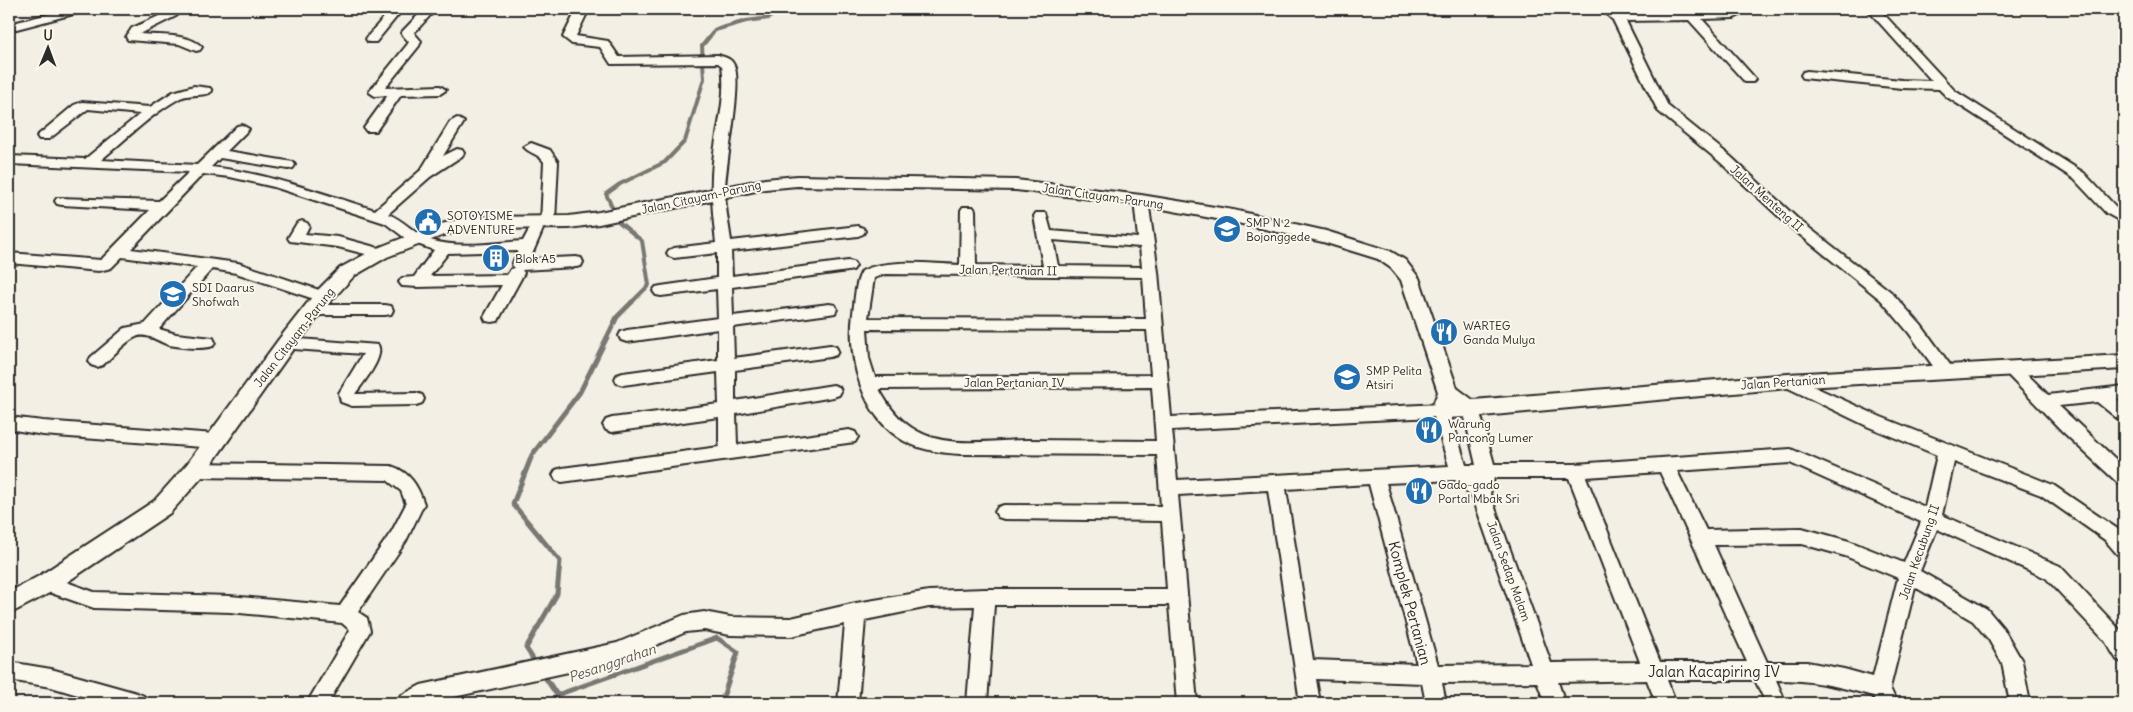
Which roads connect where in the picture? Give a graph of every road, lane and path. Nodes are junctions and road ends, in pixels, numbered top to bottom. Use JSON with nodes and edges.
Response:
{"nodes":[{"id":1,"x":81,"y":9,"type":"edge"},
{"id":2,"x":172,"y":9,"type":"edge"},
{"id":3,"x":397,"y":9,"type":"edge"},
{"id":4,"x":430,"y":9,"type":"edge"},
{"id":5,"x":583,"y":9,"type":"edge"},
{"id":6,"x":1607,"y":9,"type":"edge"},
{"id":7,"x":1873,"y":9,"type":"edge"},
{"id":8,"x":1734,"y":15,"type":"dead end"},
{"id":9,"x":1693,"y":16,"type":"junction"},
{"id":10,"x":1618,"y":18,"type":"junction"},
{"id":11,"x":9,"y":28,"type":"edge"},
{"id":12,"x":372,"y":39,"type":"dead end"},
{"id":13,"x":196,"y":47,"type":"dead end"},
{"id":14,"x":696,"y":59,"type":"joint"},
{"id":15,"x":718,"y":59,"type":"joint"},
{"id":16,"x":1807,"y":75,"type":"dead end"},
{"id":17,"x":1749,"y":79,"type":"dead end"},
{"id":18,"x":1943,"y":85,"type":"junction"},
{"id":19,"x":440,"y":90,"type":"dead end"},
{"id":20,"x":206,"y":91,"type":"dead end"},
{"id":21,"x":397,"y":92,"type":"junction"},
{"id":22,"x":152,"y":111,"type":"junction"},
{"id":23,"x":457,"y":122,"type":"dead end"},
{"id":24,"x":371,"y":128,"type":"dead end"},
{"id":25,"x":242,"y":129,"type":"dead end"},
{"id":26,"x":44,"y":136,"type":"dead end"},
{"id":27,"x":531,"y":147,"type":"dead end"},
{"id":28,"x":217,"y":152,"type":"junction"},
{"id":29,"x":457,"y":154,"type":"dead end"},
{"id":30,"x":9,"y":160,"type":"edge"},
{"id":31,"x":89,"y":163,"type":"junction"},
{"id":32,"x":288,"y":165,"type":"dead end"},
{"id":33,"x":199,"y":169,"type":"junction"},
{"id":34,"x":425,"y":174,"type":"junction"},
{"id":35,"x":718,"y":194,"type":"junction"},
{"id":36,"x":1141,"y":200,"type":"junction"},
{"id":37,"x":62,"y":201,"type":"dead end"},
{"id":38,"x":162,"y":206,"type":"junction"},
{"id":39,"x":968,"y":210,"type":"dead end"},
{"id":40,"x":377,"y":216,"type":"junction"},
{"id":41,"x":1040,"y":216,"type":"dead end"},
{"id":42,"x":2124,"y":218,"type":"edge"},
{"id":43,"x":302,"y":226,"type":"dead end"},
{"id":44,"x":542,"y":226,"type":"junction"},
{"id":45,"x":858,"y":231,"type":"dead end"},
{"id":46,"x":1044,"y":235,"type":"junction"},
{"id":47,"x":414,"y":239,"type":"junction"},
{"id":48,"x":1147,"y":243,"type":"junction"},
{"id":49,"x":528,"y":246,"type":"junction"},
{"id":50,"x":724,"y":248,"type":"junction"},
{"id":51,"x":443,"y":249,"type":"junction"},
{"id":52,"x":120,"y":252,"type":"junction"},
{"id":53,"x":381,"y":252,"type":"junction"},
{"id":54,"x":674,"y":253,"type":"dead end"},
{"id":55,"x":9,"y":258,"type":"edge"},
{"id":56,"x":576,"y":262,"type":"dead end"},
{"id":57,"x":209,"y":263,"type":"junction"},
{"id":58,"x":520,"y":265,"type":"junction"},
{"id":59,"x":848,"y":266,"type":"dead end"},
{"id":60,"x":968,"y":269,"type":"junction"},
{"id":61,"x":1051,"y":271,"type":"junction"},
{"id":62,"x":1150,"y":272,"type":"junction"},
{"id":63,"x":867,"y":275,"type":"joint"},
{"id":64,"x":513,"y":280,"type":"junction"},
{"id":65,"x":725,"y":283,"type":"junction"},
{"id":66,"x":661,"y":291,"type":"dead end"},
{"id":67,"x":317,"y":304,"type":"junction"},
{"id":68,"x":829,"y":309,"type":"dead end"},
{"id":69,"x":385,"y":310,"type":"dead end"},
{"id":70,"x":492,"y":317,"type":"dead end"},
{"id":71,"x":725,"y":323,"type":"junction"},
{"id":72,"x":860,"y":323,"type":"junction"},
{"id":73,"x":1155,"y":325,"type":"junction"},
{"id":74,"x":148,"y":330,"type":"junction"},
{"id":75,"x":627,"y":336,"type":"dead end"},
{"id":76,"x":207,"y":342,"type":"dead end"},
{"id":77,"x":286,"y":344,"type":"junction"},
{"id":78,"x":830,"y":351,"type":"dead end"},
{"id":79,"x":97,"y":361,"type":"dead end"},
{"id":80,"x":2124,"y":362,"type":"edge"},
{"id":81,"x":726,"y":365,"type":"junction"},
{"id":82,"x":2012,"y":369,"type":"junction"},
{"id":83,"x":1947,"y":373,"type":"junction"},
{"id":84,"x":623,"y":379,"type":"dead end"},
{"id":85,"x":1788,"y":380,"type":"junction"},
{"id":86,"x":1159,"y":381,"type":"junction"},
{"id":87,"x":870,"y":383,"type":"junction"},
{"id":88,"x":833,"y":391,"type":"dead end"},
{"id":89,"x":2124,"y":392,"type":"edge"},
{"id":90,"x":2102,"y":396,"type":"junction"},
{"id":91,"x":416,"y":399,"type":"dead end"},
{"id":92,"x":1445,"y":401,"type":"junction"},
{"id":93,"x":2044,"y":402,"type":"junction"},
{"id":94,"x":726,"y":409,"type":"junction"},
{"id":95,"x":1471,"y":409,"type":"junction"},
{"id":96,"x":2124,"y":414,"type":"edge"},
{"id":97,"x":9,"y":423,"type":"edge"},
{"id":98,"x":1163,"y":424,"type":"junction"},
{"id":99,"x":612,"y":425,"type":"dead end"},
{"id":100,"x":850,"y":437,"type":"dead end"},
{"id":101,"x":215,"y":441,"type":"junction"},
{"id":102,"x":1165,"y":448,"type":"junction"},
{"id":103,"x":1947,"y":452,"type":"junction"},
{"id":104,"x":728,"y":453,"type":"junction"},
{"id":105,"x":1665,"y":464,"type":"junction"},
{"id":106,"x":195,"y":470,"type":"junction"},
{"id":107,"x":1487,"y":471,"type":"junction"},
{"id":108,"x":1575,"y":471,"type":"junction"},
{"id":109,"x":1460,"y":474,"type":"junction"},
{"id":110,"x":562,"y":475,"type":"dead end"},
{"id":111,"x":1376,"y":478,"type":"junction"},
{"id":112,"x":2124,"y":478,"type":"edge"},
{"id":113,"x":1276,"y":482,"type":"junction"},
{"id":114,"x":1168,"y":488,"type":"junction"},
{"id":115,"x":1481,"y":494,"type":"junction"},
{"id":116,"x":1004,"y":512,"type":"dead end"},
{"id":117,"x":1170,"y":514,"type":"junction"},
{"id":118,"x":1932,"y":517,"type":"junction"},
{"id":119,"x":1701,"y":538,"type":"junction"},
{"id":120,"x":2124,"y":548,"type":"edge"},
{"id":121,"x":1909,"y":574,"type":"junction"},
{"id":122,"x":47,"y":583,"type":"junction"},
{"id":123,"x":985,"y":597,"type":"junction"},
{"id":124,"x":1177,"y":597,"type":"junction"},
{"id":125,"x":9,"y":604,"type":"edge"},
{"id":126,"x":856,"y":612,"type":"junction"},
{"id":127,"x":345,"y":615,"type":"junction"},
{"id":128,"x":2124,"y":654,"type":"edge"},
{"id":129,"x":1304,"y":669,"type":"junction"},
{"id":130,"x":1760,"y":670,"type":"junction"},
{"id":131,"x":9,"y":671,"type":"edge"},
{"id":132,"x":1653,"y":672,"type":"junction"},
{"id":133,"x":1546,"y":673,"type":"junction"},
{"id":134,"x":1430,"y":674,"type":"junction"},
{"id":135,"x":1883,"y":696,"type":"edge"},
{"id":136,"x":137,"y":703,"type":"edge"},
{"id":137,"x":317,"y":703,"type":"edge"},
{"id":138,"x":406,"y":703,"type":"edge"},
{"id":139,"x":848,"y":703,"type":"edge"},
{"id":140,"x":977,"y":703,"type":"edge"},
{"id":141,"x":1177,"y":703,"type":"edge"},
{"id":142,"x":1187,"y":703,"type":"edge"},
{"id":143,"x":1310,"y":703,"type":"edge"},
{"id":144,"x":1436,"y":703,"type":"edge"},
{"id":145,"x":1555,"y":703,"type":"edge"},
{"id":146,"x":1666,"y":703,"type":"edge"},
{"id":147,"x":1776,"y":703,"type":"edge"},
{"id":148,"x":2020,"y":703,"type":"edge"}],
"edges":[{"from":1,"to":11,"type":"street"},
{"from":2,"to":13,"type":"street"},
{"from":3,"to":12,"type":"street"},
{"from":4,"to":21,"type":"street"},
{"from":5,"to":14,"type":"street"},
{"from":6,"to":10,"type":"street","name":"Jalan Menteng II"},
{"from":7,"to":18,"type":"street"},
{"from":8,"to":9,"type":"street"},
{"from":9,"to":10,"type":"street"},
{"from":9,"to":17,"type":"street"},
{"from":10,"to":83,"type":"street","name":"Jalan Menteng II"},
{"from":14,"to":15,"type":"street"},
{"from":15,"to":35,"type":"street"},
{"from":16,"to":18,"type":"street"},
{"from":18,"to":42,"type":"street"},
{"from":19,"to":21,"type":"street"},
{"from":20,"to":22,"type":"street"},
{"from":21,"to":24,"type":"street"},
{"from":22,"to":26,"type":"street"},
{"from":22,"to":31,"type":"street"},
{"from":23,"to":34,"type":"street"},
{"from":25,"to":28,"type":"street"},
{"from":27,"to":44,"type":"street"},
{"from":28,"to":32,"type":"street"},
{"from":28,"to":33,"type":"street"},
{"from":29,"to":34,"type":"street"},
{"from":30,"to":31,"type":"street"},
{"from":31,"to":33,"type":"street"},
{"from":33,"to":38,"type":"street"},
{"from":33,"to":40,"type":"street"},
{"from":34,"to":40,"type":"street"},
{"from":35,"to":36,"type":"street","name":"Jalan Citayam-Parung"},
{"from":35,"to":44,"type":"street","name":"Jalan Citayam-Parung"},
{"from":35,"to":50,"type":"street"},
{"from":36,"to":48,"type":"street"},
{"from":36,"to":92,"type":"street","name":"Jalan Citayam-Parung"},
{"from":37,"to":38,"type":"street"},
{"from":38,"to":52,"type":"street"},
{"from":39,"to":60,"type":"street"},
{"from":40,"to":47,"type":"street"},
{"from":41,"to":46,"type":"street"},
{"from":43,"to":53,"type":"street"},
{"from":44,"to":47,"type":"street","name":"Jalan Citayam-Parung"},
{"from":44,"to":49,"type":"street"},
{"from":45,"to":50,"type":"street"},
{"from":46,"to":48,"type":"street"},
{"from":46,"to":61,"type":"street"},
{"from":47,"to":51,"type":"street"},
{"from":47,"to":53,"type":"street","name":"Jalan Citayam-Parung"},
{"from":48,"to":62,"type":"street"},
{"from":49,"to":51,"type":"street"},
{"from":49,"to":58,"type":"street"},
{"from":50,"to":54,"type":"street"},
{"from":50,"to":65,"type":"street"},
{"from":51,"to":64,"type":"street"},
{"from":52,"to":55,"type":"street"},
{"from":52,"to":57,"type":"street"},
{"from":53,"to":67,"type":"street","name":"Jalan Citayam-Parung"},
{"from":56,"to":58,"type":"street"},
{"from":57,"to":67,"type":"street"},
{"from":57,"to":74,"type":"street"},
{"from":58,"to":64,"type":"street"},
{"from":59,"to":65,"type":"street"},
{"from":60,"to":61,"type":"street","name":"Jalan Pertanian II"},
{"from":60,"to":63,"type":"street","name":"Jalan Pertanian II"},
{"from":61,"to":62,"type":"street","name":"Jalan Pertanian II"},
{"from":62,"to":73,"type":"street"},
{"from":63,"to":72,"type":"street"},
{"from":64,"to":70,"type":"street"},
{"from":65,"to":66,"type":"street"},
{"from":65,"to":71,"type":"street"},
{"from":67,"to":69,"type":"street"},
{"from":67,"to":77,"type":"street","name":"Jalan Citayam-Parung"},
{"from":68,"to":71,"type":"street"},
{"from":71,"to":75,"type":"street"},
{"from":71,"to":81,"type":"street"},
{"from":72,"to":73,"type":"street"},
{"from":72,"to":87,"type":"street"},
{"from":73,"to":86,"type":"street"},
{"from":74,"to":76,"type":"street"},
{"from":74,"to":79,"type":"street"},
{"from":77,"to":91,"type":"street"},
{"from":77,"to":101,"type":"street","name":"Jalan Citayam-Parung"},
{"from":78,"to":81,"type":"street"},
{"from":80,"to":82,"type":"street","name":"Jalan Pertanian"},
{"from":81,"to":84,"type":"street"},
{"from":81,"to":94,"type":"street"},
{"from":82,"to":83,"type":"street","name":"Jalan Pertanian"},
{"from":82,"to":93,"type":"street"},
{"from":83,"to":85,"type":"street","name":"Jalan Pertanian"},
{"from":85,"to":95,"type":"street","name":"Jalan Pertanian"},
{"from":85,"to":103,"type":"street"},
{"from":86,"to":87,"type":"street","name":"Jalan Pertanian IV"},
{"from":86,"to":98,"type":"street"},
{"from":87,"to":102,"type":"street"},
{"from":88,"to":94,"type":"street"},
{"from":89,"to":90,"type":"street"},
{"from":90,"to":93,"type":"street"},
{"from":90,"to":96,"type":"street"},
{"from":92,"to":95,"type":"street"},
{"from":92,"to":98,"type":"street"},
{"from":92,"to":109,"type":"street"},
{"from":93,"to":112,"type":"street"},
{"from":94,"to":99,"type":"street"},
{"from":94,"to":104,"type":"street"},
{"from":95,"to":107,"type":"street"},
{"from":97,"to":101,"type":"street"},
{"from":98,"to":102,"type":"street"},
{"from":100,"to":104,"type":"street"},
{"from":101,"to":106,"type":"street","name":"Jalan Citayam-Parung"},
{"from":102,"to":114,"type":"street"},
{"from":103,"to":118,"type":"street","name":"Jalan Kecubung II"},
{"from":103,"to":120,"type":"street"},
{"from":104,"to":110,"type":"street"},
{"from":105,"to":108,"type":"street"},
{"from":105,"to":118,"type":"street"},
{"from":105,"to":119,"type":"street"},
{"from":106,"to":122,"type":"street","name":"Jalan Citayam-Parung"},
{"from":106,"to":127,"type":"street"},
{"from":107,"to":108,"type":"street"},
{"from":107,"to":109,"type":"street"},
{"from":107,"to":115,"type":"street"},
{"from":108,"to":132,"type":"street"},
{"from":109,"to":111,"type":"street"},
{"from":109,"to":115,"type":"street"},
{"from":111,"to":113,"type":"street"},
{"from":111,"to":134,"type":"street","name":"Komplek Pertanian"},
{"from":113,"to":114,"type":"street"},
{"from":113,"to":129,"type":"street"},
{"from":114,"to":117,"type":"street"},
{"from":115,"to":133,"type":"street","name":"Jalan Sedap Malam"},
{"from":116,"to":117,"type":"street"},
{"from":117,"to":124,"type":"street"},
{"from":118,"to":121,"type":"street","name":"Jalan Kecubung II"},
{"from":118,"to":128,"type":"street"},
{"from":119,"to":121,"type":"street"},
{"from":119,"to":130,"type":"street"},
{"from":121,"to":135,"type":"street","name":"Jalan Kecubung II"},
{"from":121,"to":148,"type":"street"},
{"from":122,"to":125,"type":"street","name":"Jalan Citayam-Parung"},
{"from":122,"to":127,"type":"street"},
{"from":123,"to":124,"type":"street"},
{"from":123,"to":126,"type":"street"},
{"from":123,"to":140,"type":"street"},
{"from":124,"to":142,"type":"street"},
{"from":126,"to":138,"type":"street"},
{"from":126,"to":139,"type":"street"},
{"from":127,"to":137,"type":"street"},
{"from":129,"to":134,"type":"street"},
{"from":129,"to":143,"type":"street"},
{"from":130,"to":132,"type":"street","name":"Jalan Kacapiring IV"},
{"from":130,"to":135,"type":"street","name":"Jalan Kacapiring IV"},
{"from":130,"to":147,"type":"street"},
{"from":131,"to":136,"type":"street"},
{"from":132,"to":133,"type":"street","name":"Jalan Kacapiring IV"},
{"from":132,"to":146,"type":"street"},
{"from":133,"to":134,"type":"street","name":"Komplek Pertanian"},
{"from":133,"to":145,"type":"street","name":"Jalan Sedap Malam"},
{"from":134,"to":144,"type":"street"},
{"from":141,"to":142,"type":"street"}]}
